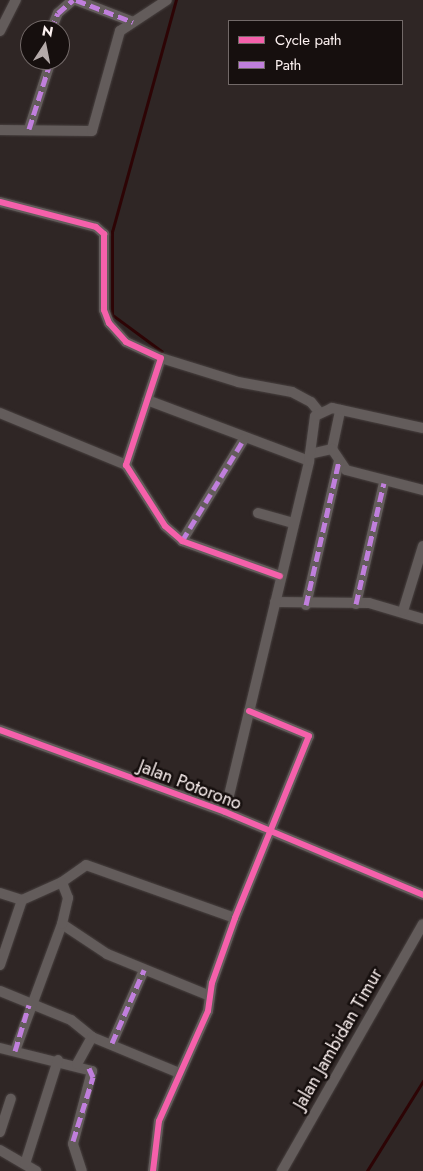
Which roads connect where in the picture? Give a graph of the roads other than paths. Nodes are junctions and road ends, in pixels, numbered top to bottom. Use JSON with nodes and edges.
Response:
{"nodes":[{"id":1,"x":16,"y":0,"type":"edge"},
{"id":2,"x":75,"y":0,"type":"edge"},
{"id":3,"x":167,"y":0,"type":"edge"},
{"id":4,"x":55,"y":20,"type":"edge"},
{"id":5,"x":133,"y":22,"type":"junction"},
{"id":6,"x":0,"y":31,"type":"edge"},
{"id":7,"x":48,"y":70,"type":"edge"},
{"id":8,"x":29,"y":129,"type":"junction"},
{"id":9,"x":0,"y":130,"type":"edge"},
{"id":10,"x":0,"y":202,"type":"edge"},
{"id":11,"x":162,"y":358,"type":"junction"},
{"id":12,"x":147,"y":400,"type":"junction"},
{"id":13,"x":340,"y":410,"type":"junction"},
{"id":14,"x":319,"y":412,"type":"junction"},
{"id":15,"x":0,"y":413,"type":"edge"},
{"id":16,"x":423,"y":428,"type":"edge"},
{"id":17,"x":244,"y":439,"type":"junction"},
{"id":18,"x":332,"y":450,"type":"junction"},
{"id":19,"x":310,"y":457,"type":"junction"},
{"id":20,"x":339,"y":461,"type":"junction"},
{"id":21,"x":126,"y":465,"type":"junction"},
{"id":22,"x":384,"y":483,"type":"junction"},
{"id":23,"x":423,"y":490,"type":"edge"},
{"id":24,"x":258,"y":512,"type":"dead end"},
{"id":25,"x":293,"y":523,"type":"junction"},
{"id":26,"x":182,"y":541,"type":"junction"},
{"id":27,"x":423,"y":546,"type":"edge"},
{"id":28,"x":280,"y":576,"type":"junction"},
{"id":29,"x":275,"y":602,"type":"junction"},
{"id":30,"x":306,"y":604,"type":"junction"},
{"id":31,"x":356,"y":604,"type":"junction"},
{"id":32,"x":403,"y":611,"type":"junction"},
{"id":33,"x":423,"y":619,"type":"edge"},
{"id":34,"x":249,"y":711,"type":"junction"},
{"id":35,"x":0,"y":730,"type":"edge"},
{"id":36,"x":225,"y":812,"type":"junction"},
{"id":37,"x":271,"y":835,"type":"junction"},
{"id":38,"x":62,"y":882,"type":"junction"},
{"id":39,"x":1,"y":891,"type":"edge"},
{"id":40,"x":423,"y":895,"type":"edge"},
{"id":41,"x":22,"y":900,"type":"junction"},
{"id":42,"x":235,"y":918,"type":"junction"},
{"id":43,"x":62,"y":924,"type":"junction"},
{"id":44,"x":423,"y":924,"type":"edge"},
{"id":45,"x":0,"y":965,"type":"edge"},
{"id":46,"x":144,"y":970,"type":"junction"},
{"id":47,"x":0,"y":991,"type":"edge"},
{"id":48,"x":210,"y":996,"type":"junction"},
{"id":49,"x":29,"y":1004,"type":"junction"},
{"id":50,"x":92,"y":1037,"type":"junction"},
{"id":51,"x":112,"y":1043,"type":"junction"},
{"id":52,"x":0,"y":1048,"type":"edge"},
{"id":53,"x":15,"y":1051,"type":"junction"},
{"id":54,"x":58,"y":1060,"type":"junction"},
{"id":55,"x":77,"y":1064,"type":"junction"},
{"id":56,"x":178,"y":1073,"type":"junction"},
{"id":57,"x":11,"y":1099,"type":"dead end"},
{"id":58,"x":0,"y":1132,"type":"edge"},
{"id":59,"x":0,"y":1150,"type":"edge"},
{"id":60,"x":25,"y":1164,"type":"junction"},
{"id":61,"x":36,"y":1171,"type":"edge"},
{"id":62,"x":82,"y":1171,"type":"edge"},
{"id":63,"x":153,"y":1171,"type":"edge"},
{"id":64,"x":282,"y":1171,"type":"edge"}],
"edges":[{"from":1,"to":6,"type":"street"},
{"from":2,"to":4,"type":"street"},
{"from":2,"to":5,"type":"street"},
{"from":3,"to":5,"type":"street"},
{"from":5,"to":8,"type":"street"},
{"from":7,"to":8,"type":"street"},
{"from":8,"to":9,"type":"street"},
{"from":10,"to":11,"type":"street"},
{"from":11,"to":12,"type":"street"},
{"from":11,"to":14,"type":"street"},
{"from":12,"to":17,"type":"street"},
{"from":12,"to":21,"type":"street"},
{"from":13,"to":14,"type":"street"},
{"from":13,"to":16,"type":"street"},
{"from":13,"to":18,"type":"street"},
{"from":14,"to":19,"type":"street"},
{"from":15,"to":21,"type":"street"},
{"from":17,"to":19,"type":"street"},
{"from":17,"to":26,"type":"street"},
{"from":18,"to":19,"type":"street"},
{"from":18,"to":20,"type":"street"},
{"from":19,"to":25,"type":"street"},
{"from":20,"to":22,"type":"street"},
{"from":20,"to":30,"type":"street"},
{"from":21,"to":26,"type":"street"},
{"from":22,"to":23,"type":"street"},
{"from":22,"to":31,"type":"street"},
{"from":24,"to":25,"type":"street"},
{"from":25,"to":28,"type":"street"},
{"from":26,"to":28,"type":"street"},
{"from":27,"to":32,"type":"street"},
{"from":28,"to":29,"type":"street"},
{"from":29,"to":30,"type":"street"},
{"from":29,"to":34,"type":"street"},
{"from":30,"to":31,"type":"street"},
{"from":31,"to":32,"type":"street"},
{"from":32,"to":33,"type":"street"},
{"from":34,"to":36,"type":"street"},
{"from":34,"to":37,"type":"street"},
{"from":35,"to":36,"type":"street","name":"Jalan Potorono"},
{"from":36,"to":37,"type":"street","name":"Jalan Potorono"},
{"from":37,"to":40,"type":"street","name":"Jalan Potorono"},
{"from":37,"to":42,"type":"street"},
{"from":38,"to":41,"type":"street"},
{"from":38,"to":42,"type":"street"},
{"from":38,"to":43,"type":"street"},
{"from":39,"to":41,"type":"street"},
{"from":41,"to":45,"type":"street"},
{"from":42,"to":48,"type":"street"},
{"from":43,"to":46,"type":"street"},
{"from":43,"to":49,"type":"street"},
{"from":44,"to":64,"type":"street","name":"Jalan Jambidan Timur"},
{"from":46,"to":48,"type":"street"},
{"from":46,"to":51,"type":"street"},
{"from":47,"to":49,"type":"street"},
{"from":48,"to":56,"type":"street"},
{"from":49,"to":50,"type":"street"},
{"from":49,"to":53,"type":"street"},
{"from":50,"to":51,"type":"street"},
{"from":50,"to":55,"type":"street"},
{"from":51,"to":56,"type":"street"},
{"from":52,"to":53,"type":"street"},
{"from":53,"to":54,"type":"street"},
{"from":54,"to":55,"type":"street"},
{"from":54,"to":60,"type":"street"},
{"from":55,"to":62,"type":"street"},
{"from":56,"to":63,"type":"street"},
{"from":57,"to":58,"type":"street"},
{"from":59,"to":60,"type":"street"},
{"from":60,"to":61,"type":"street"}]}
